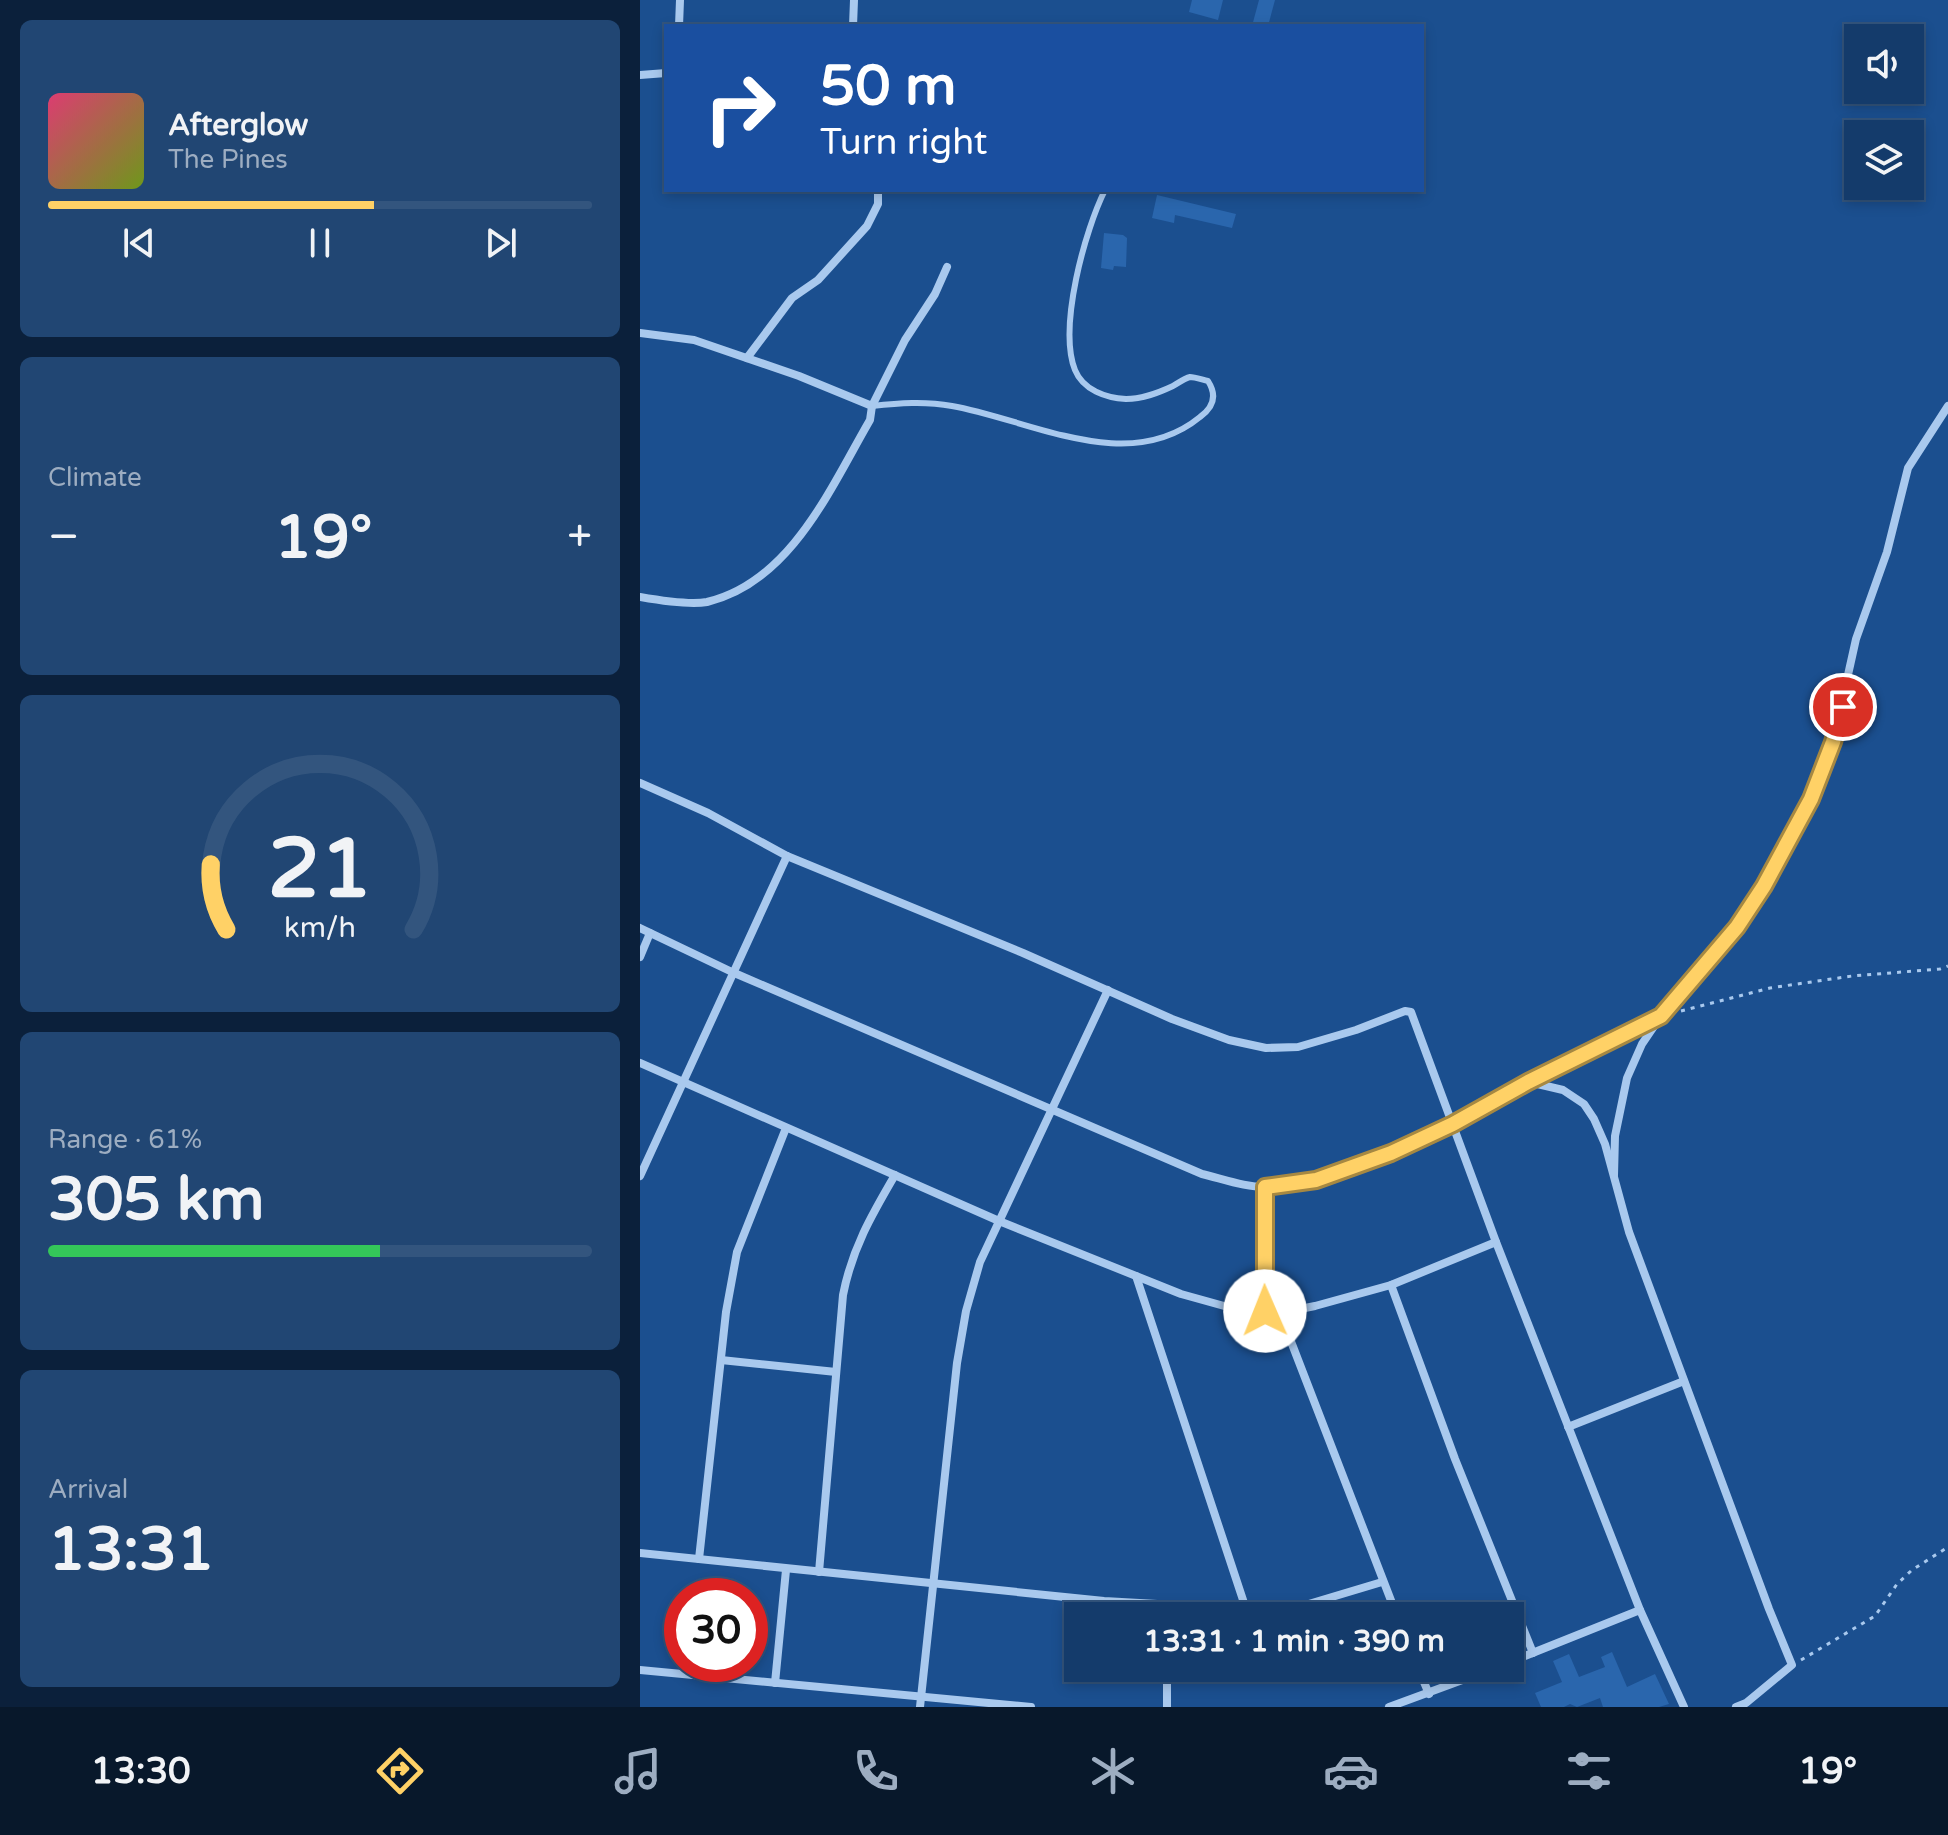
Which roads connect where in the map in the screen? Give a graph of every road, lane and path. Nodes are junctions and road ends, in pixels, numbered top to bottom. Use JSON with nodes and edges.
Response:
{"nodes":[{"id":1,"x":680,"y":0,"type":"edge"},
{"id":2,"x":854,"y":0,"type":"edge"},
{"id":3,"x":679,"y":24,"type":"edge"},
{"id":4,"x":853,"y":24,"type":"edge"},
{"id":5,"x":664,"y":73,"type":"edge"},
{"id":6,"x":640,"y":75,"type":"edge"},
{"id":7,"x":878,"y":192,"type":"edge"},
{"id":8,"x":1104,"y":192,"type":"edge"},
{"id":9,"x":947,"y":267,"type":"dead end"},
{"id":10,"x":640,"y":333,"type":"edge"},
{"id":11,"x":747,"y":358,"type":"junction"},
{"id":12,"x":872,"y":406,"type":"junction"},
{"id":13,"x":1948,"y":406,"type":"edge"},
{"id":14,"x":640,"y":597,"type":"edge"},
{"id":15,"x":640,"y":783,"type":"edge"},
{"id":16,"x":787,"y":856,"type":"junction"},
{"id":17,"x":640,"y":928,"type":"edge"},
{"id":18,"x":650,"y":933,"type":"junction"},
{"id":19,"x":640,"y":957,"type":"edge"},
{"id":20,"x":1948,"y":966,"type":"edge"},
{"id":21,"x":732,"y":972,"type":"junction"},
{"id":22,"x":1108,"y":990,"type":"junction"},
{"id":23,"x":1661,"y":1016,"type":"junction"},
{"id":24,"x":640,"y":1063,"type":"edge"},
{"id":25,"x":682,"y":1082,"type":"junction"},
{"id":26,"x":1528,"y":1082,"type":"junction"},
{"id":27,"x":1050,"y":1108,"type":"junction"},
{"id":28,"x":1453,"y":1124,"type":"junction"},
{"id":29,"x":786,"y":1128,"type":"junction"},
{"id":30,"x":895,"y":1175,"type":"junction"},
{"id":31,"x":1614,"y":1175,"type":"junction"},
{"id":32,"x":640,"y":1176,"type":"edge"},
{"id":33,"x":1265,"y":1187,"type":"junction"},
{"id":34,"x":999,"y":1221,"type":"junction"},
{"id":35,"x":1496,"y":1242,"type":"junction"},
{"id":36,"x":1136,"y":1276,"type":"junction"},
{"id":37,"x":1391,"y":1285,"type":"junction"},
{"id":38,"x":1265,"y":1311,"type":"junction"},
{"id":39,"x":1280,"y":1313,"type":"junction"},
{"id":40,"x":721,"y":1360,"type":"junction"},
{"id":41,"x":836,"y":1372,"type":"junction"},
{"id":42,"x":1684,"y":1381,"type":"junction"},
{"id":43,"x":1568,"y":1427,"type":"junction"},
{"id":44,"x":1948,"y":1547,"type":"edge"},
{"id":45,"x":640,"y":1553,"type":"edge"},
{"id":46,"x":699,"y":1559,"type":"junction"},
{"id":47,"x":786,"y":1570,"type":"junction"},
{"id":48,"x":819,"y":1572,"type":"junction"},
{"id":49,"x":1382,"y":1582,"type":"junction"},
{"id":50,"x":934,"y":1584,"type":"junction"},
{"id":51,"x":1120,"y":1602,"type":"edge"},
{"id":52,"x":1244,"y":1602,"type":"edge"},
{"id":53,"x":1315,"y":1602,"type":"edge"},
{"id":54,"x":1391,"y":1602,"type":"edge"},
{"id":55,"x":1640,"y":1610,"type":"junction"},
{"id":56,"x":1533,"y":1653,"type":"junction"},
{"id":57,"x":1524,"y":1657,"type":"edge"},
{"id":58,"x":1792,"y":1665,"type":"junction"},
{"id":59,"x":640,"y":1670,"type":"edge"},
{"id":60,"x":1167,"y":1682,"type":"edge"},
{"id":61,"x":1424,"y":1682,"type":"edge"},
{"id":62,"x":1459,"y":1682,"type":"edge"},
{"id":63,"x":775,"y":1683,"type":"junction"},
{"id":64,"x":1429,"y":1694,"type":"junction"},
{"id":65,"x":921,"y":1702,"type":"edge"},
{"id":66,"x":1031,"y":1707,"type":"edge"},
{"id":67,"x":1167,"y":1707,"type":"edge"},
{"id":68,"x":1389,"y":1707,"type":"edge"},
{"id":69,"x":1684,"y":1707,"type":"edge"},
{"id":70,"x":1736,"y":1707,"type":"edge"}],
"edges":[{"from":1,"to":3,"type":"street"},
{"from":2,"to":4,"type":"street"},
{"from":5,"to":6,"type":"street"},
{"from":7,"to":11,"type":"street"},
{"from":8,"to":12,"type":"lane"},
{"from":9,"to":12,"type":"street"},
{"from":10,"to":11,"type":"street"},
{"from":11,"to":12,"type":"street"},
{"from":12,"to":14,"type":"street"},
{"from":13,"to":23,"type":"street"},
{"from":15,"to":16,"type":"street"},
{"from":16,"to":21,"type":"street"},
{"from":16,"to":22,"type":"street"},
{"from":17,"to":18,"type":"street"},
{"from":18,"to":19,"type":"street"},
{"from":18,"to":21,"type":"street"},
{"from":20,"to":23,"type":"path"},
{"from":21,"to":25,"type":"street"},
{"from":21,"to":27,"type":"street"},
{"from":22,"to":27,"type":"street"},
{"from":22,"to":28,"type":"street"},
{"from":23,"to":26,"type":"street"},
{"from":23,"to":31,"type":"street"},
{"from":24,"to":25,"type":"street"},
{"from":25,"to":29,"type":"street"},
{"from":25,"to":32,"type":"street"},
{"from":26,"to":28,"type":"street"},
{"from":26,"to":31,"type":"street"},
{"from":27,"to":33,"type":"street"},
{"from":27,"to":34,"type":"street"},
{"from":28,"to":33,"type":"street"},
{"from":28,"to":35,"type":"street"},
{"from":29,"to":30,"type":"street"},
{"from":29,"to":40,"type":"street"},
{"from":30,"to":34,"type":"street"},
{"from":30,"to":41,"type":"street"},
{"from":31,"to":42,"type":"street"},
{"from":33,"to":38,"type":"street"},
{"from":34,"to":36,"type":"street"},
{"from":34,"to":50,"type":"street"},
{"from":35,"to":37,"type":"street"},
{"from":35,"to":43,"type":"street"},
{"from":36,"to":38,"type":"street"},
{"from":36,"to":52,"type":"street"},
{"from":37,"to":39,"type":"street"},
{"from":37,"to":56,"type":"street"},
{"from":38,"to":39,"type":"street"},
{"from":39,"to":49,"type":"street"},
{"from":40,"to":41,"type":"street"},
{"from":40,"to":46,"type":"street"},
{"from":41,"to":48,"type":"street"},
{"from":42,"to":43,"type":"street"},
{"from":42,"to":58,"type":"street"},
{"from":43,"to":55,"type":"street"},
{"from":44,"to":58,"type":"path"},
{"from":45,"to":46,"type":"street"},
{"from":46,"to":47,"type":"street"},
{"from":47,"to":48,"type":"street"},
{"from":47,"to":63,"type":"street"},
{"from":48,"to":50,"type":"street"},
{"from":49,"to":53,"type":"street"},
{"from":49,"to":54,"type":"street"},
{"from":50,"to":51,"type":"street"},
{"from":50,"to":65,"type":"street"},
{"from":55,"to":56,"type":"street"},
{"from":55,"to":69,"type":"street"},
{"from":56,"to":57,"type":"street"},
{"from":58,"to":70,"type":"street"},
{"from":59,"to":63,"type":"street"},
{"from":60,"to":67,"type":"street"},
{"from":61,"to":64,"type":"street"},
{"from":62,"to":64,"type":"street"},
{"from":63,"to":65,"type":"street"},
{"from":64,"to":68,"type":"street"},
{"from":65,"to":66,"type":"street"}]}
